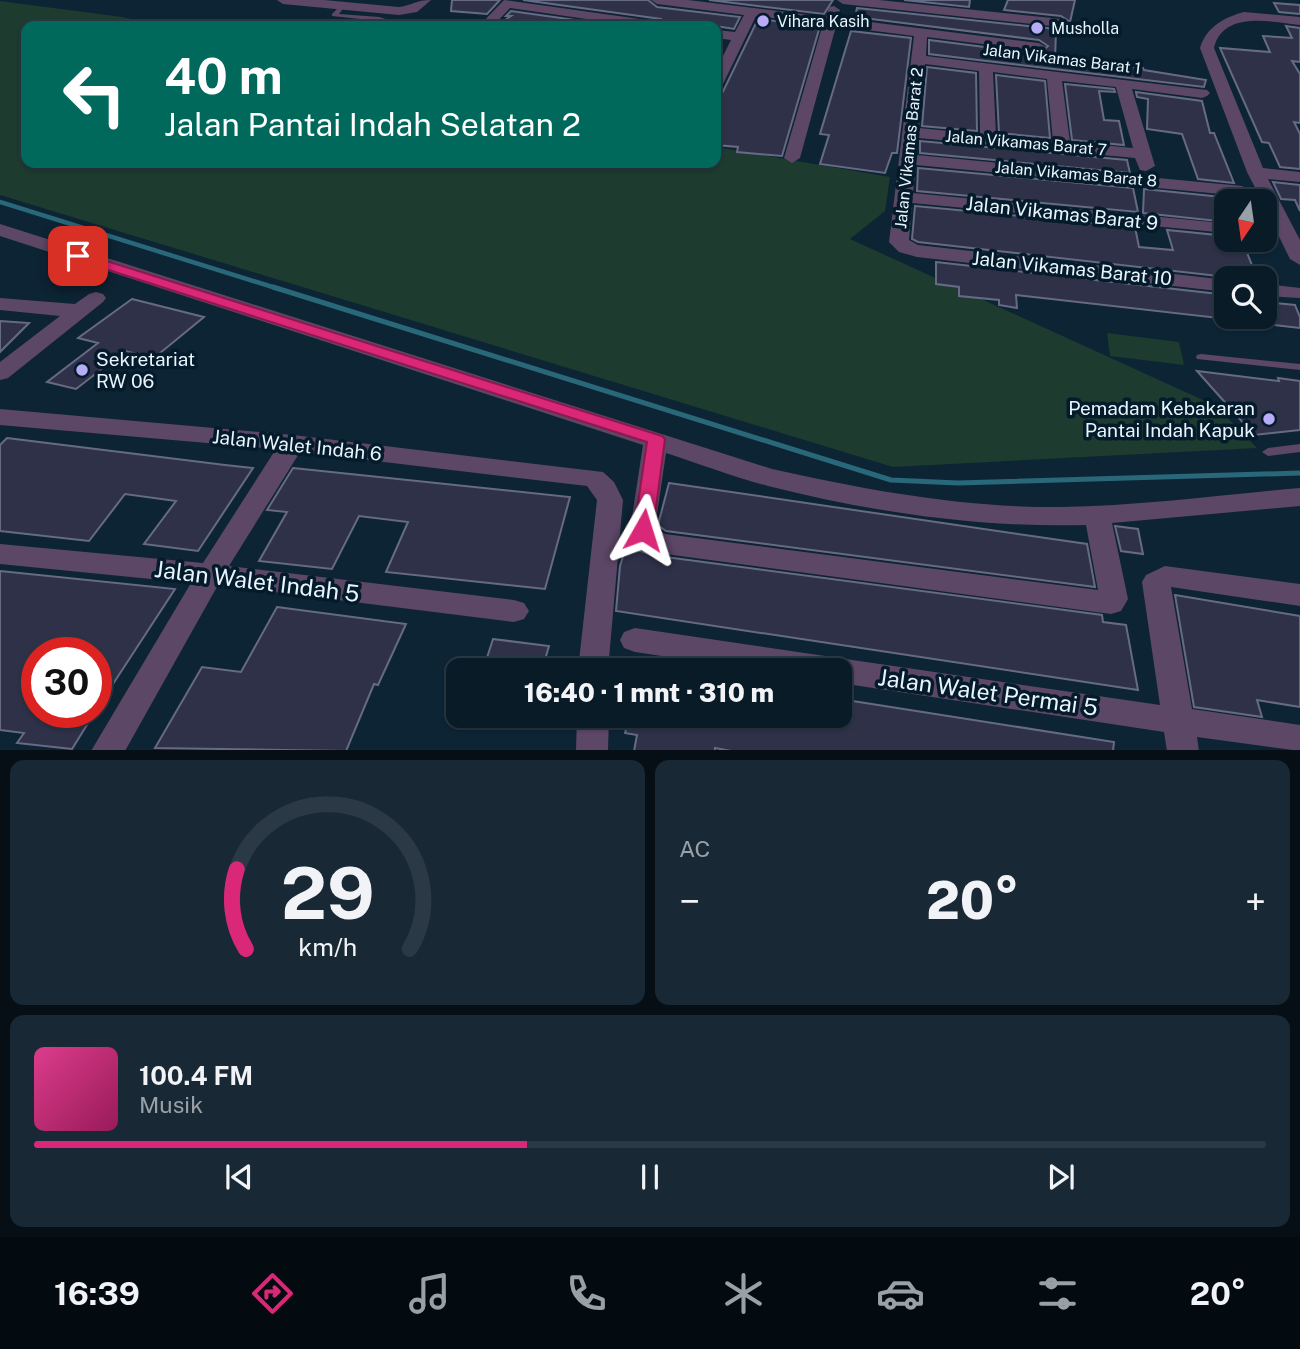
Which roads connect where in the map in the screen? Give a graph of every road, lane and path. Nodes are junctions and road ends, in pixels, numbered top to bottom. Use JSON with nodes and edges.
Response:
{"nodes":[{"id":1,"x":283,"y":0,"type":"edge"},
{"id":2,"x":363,"y":0,"type":"edge"},
{"id":3,"x":425,"y":0,"type":"edge"},
{"id":4,"x":657,"y":0,"type":"edge"},
{"id":5,"x":837,"y":0,"type":"edge"},
{"id":6,"x":843,"y":0,"type":"edge"},
{"id":7,"x":1263,"y":0,"type":"edge"},
{"id":8,"x":300,"y":1,"type":"edge"},
{"id":9,"x":509,"y":2,"type":"edge"},
{"id":10,"x":341,"y":5,"type":"junction"},
{"id":11,"x":751,"y":13,"type":"junction"},
{"id":12,"x":1244,"y":16,"type":"junction"},
{"id":13,"x":387,"y":21,"type":"edge"},
{"id":14,"x":489,"y":21,"type":"edge"},
{"id":15,"x":629,"y":21,"type":"edge"},
{"id":16,"x":1300,"y":21,"type":"edge"},
{"id":17,"x":830,"y":22,"type":"junction"},
{"id":18,"x":1061,"y":23,"type":"dead end"},
{"id":19,"x":1221,"y":28,"type":"junction"},
{"id":20,"x":921,"y":33,"type":"junction"},
{"id":21,"x":721,"y":35,"type":"edge"},
{"id":22,"x":1300,"y":35,"type":"edge"},
{"id":23,"x":738,"y":37,"type":"junction"},
{"id":24,"x":1039,"y":47,"type":"dead end"},
{"id":25,"x":918,"y":59,"type":"junction"},
{"id":26,"x":721,"y":62,"type":"edge"},
{"id":27,"x":986,"y":67,"type":"junction"},
{"id":28,"x":1054,"y":76,"type":"junction"},
{"id":29,"x":1123,"y":85,"type":"junction"},
{"id":30,"x":1202,"y":93,"type":"dead end"},
{"id":31,"x":911,"y":132,"type":"junction"},
{"id":32,"x":988,"y":139,"type":"junction"},
{"id":33,"x":1062,"y":146,"type":"junction"},
{"id":34,"x":1142,"y":154,"type":"junction"},
{"id":35,"x":792,"y":158,"type":"dead end"},
{"id":36,"x":909,"y":159,"type":"junction"},
{"id":37,"x":1256,"y":172,"type":"junction"},
{"id":38,"x":1300,"y":177,"type":"edge"},
{"id":39,"x":1151,"y":181,"type":"junction"},
{"id":40,"x":1224,"y":189,"type":"edge"},
{"id":41,"x":902,"y":197,"type":"junction"},
{"id":42,"x":1214,"y":228,"type":"edge"},
{"id":43,"x":0,"y":230,"type":"edge"},
{"id":44,"x":917,"y":251,"type":"joint"},
{"id":45,"x":1300,"y":259,"type":"edge"},
{"id":46,"x":1214,"y":285,"type":"edge"},
{"id":47,"x":1277,"y":291,"type":"edge"},
{"id":48,"x":1296,"y":293,"type":"dead end"},
{"id":49,"x":96,"y":298,"type":"dead end"},
{"id":50,"x":0,"y":304,"type":"edge"},
{"id":51,"x":77,"y":311,"type":"junction"},
{"id":52,"x":1201,"y":357,"type":"dead end"},
{"id":53,"x":1300,"y":368,"type":"edge"},
{"id":54,"x":0,"y":373,"type":"edge"},
{"id":55,"x":0,"y":417,"type":"edge"},
{"id":56,"x":656,"y":439,"type":"junction"},
{"id":57,"x":293,"y":443,"type":"junction"},
{"id":58,"x":1300,"y":448,"type":"edge"},
{"id":59,"x":1268,"y":452,"type":"dead end"},
{"id":60,"x":1300,"y":496,"type":"edge"},
{"id":61,"x":1097,"y":515,"type":"junction"},
{"id":62,"x":0,"y":554,"type":"edge"},
{"id":63,"x":210,"y":574,"type":"junction"},
{"id":64,"x":1300,"y":595,"type":"edge"},
{"id":65,"x":514,"y":611,"type":"dead end"},
{"id":66,"x":635,"y":639,"type":"dead end"},
{"id":67,"x":594,"y":658,"type":"edge"},
{"id":68,"x":1177,"y":720,"type":"junction"},
{"id":69,"x":593,"y":728,"type":"edge"},
{"id":70,"x":1300,"y":739,"type":"edge"},
{"id":71,"x":108,"y":750,"type":"edge"},
{"id":72,"x":592,"y":750,"type":"edge"},
{"id":73,"x":1183,"y":750,"type":"edge"}],
"edges":[{"from":1,"to":8,"type":"street"},
{"from":2,"to":10,"type":"street"},
{"from":3,"to":10,"type":"street"},
{"from":4,"to":11,"type":"street","name":"Jalan Vikamas Barat 1"},
{"from":5,"to":17,"type":"street"},
{"from":6,"to":18,"type":"street"},
{"from":7,"to":12,"type":"street"},
{"from":8,"to":10,"type":"street"},
{"from":9,"to":14,"type":"street"},
{"from":9,"to":15,"type":"street"},
{"from":10,"to":13,"type":"lane"},
{"from":11,"to":17,"type":"street","name":"Jalan Vikamas Barat 1"},
{"from":11,"to":23,"type":"street"},
{"from":12,"to":16,"type":"street"},
{"from":12,"to":19,"type":"street"},
{"from":17,"to":20,"type":"street","name":"Jalan Vikamas Barat 1"},
{"from":17,"to":35,"type":"street"},
{"from":19,"to":22,"type":"street"},
{"from":19,"to":37,"type":"street"},
{"from":20,"to":24,"type":"street","name":"Jalan Vikamas Barat 1"},
{"from":20,"to":25,"type":"street","name":"Jalan Vikamas Barat 2"},
{"from":21,"to":23,"type":"street"},
{"from":23,"to":26,"type":"street"},
{"from":25,"to":27,"type":"street","name":"Jalan Vikamas Barat 1"},
{"from":25,"to":31,"type":"street","name":"Jalan Vikamas Barat 2"},
{"from":27,"to":28,"type":"street","name":"Jalan Vikamas Barat 1"},
{"from":27,"to":32,"type":"street"},
{"from":28,"to":29,"type":"street","name":"Jalan Vikamas Barat 1"},
{"from":28,"to":33,"type":"street"},
{"from":29,"to":30,"type":"street","name":"Jalan Vikamas Barat 1"},
{"from":29,"to":34,"type":"street"},
{"from":31,"to":32,"type":"street","name":"Jalan Vikamas Barat 7"},
{"from":31,"to":36,"type":"street","name":"Jalan Vikamas Barat 2"},
{"from":32,"to":33,"type":"street","name":"Jalan Vikamas Barat 7"},
{"from":33,"to":34,"type":"street","name":"Jalan Vikamas Barat 7"},
{"from":34,"to":39,"type":"street"},
{"from":36,"to":39,"type":"street","name":"Jalan Vikamas Barat 8"},
{"from":36,"to":41,"type":"street","name":"Jalan Vikamas Barat 2"},
{"from":37,"to":38,"type":"street"},
{"from":37,"to":45,"type":"street"},
{"from":39,"to":40,"type":"street","name":"Jalan Vikamas Barat 8"},
{"from":41,"to":42,"type":"street","name":"Jalan Vikamas Barat 9"},
{"from":41,"to":44,"type":"street","name":"Jalan Vikamas Barat 2"},
{"from":43,"to":56,"type":"street"},
{"from":44,"to":46,"type":"street","name":"Jalan Vikamas Barat 10"},
{"from":47,"to":48,"type":"street"},
{"from":49,"to":51,"type":"street"},
{"from":50,"to":51,"type":"street"},
{"from":51,"to":54,"type":"street"},
{"from":52,"to":53,"type":"lane"},
{"from":55,"to":57,"type":"street","name":"Jalan Walet Indah 6"},
{"from":56,"to":61,"type":"street"},
{"from":56,"to":61,"type":"street"},
{"from":57,"to":63,"type":"street"},
{"from":57,"to":67,"type":"street","name":"Jalan Walet Indah 6"},
{"from":58,"to":59,"type":"lane"},
{"from":60,"to":61,"type":"street"},
{"from":62,"to":63,"type":"street","name":"Jalan Walet Indah 5"},
{"from":63,"to":65,"type":"street","name":"Jalan Walet Indah 5"},
{"from":63,"to":71,"type":"street"},
{"from":64,"to":68,"type":"street"},
{"from":66,"to":68,"type":"street","name":"Jalan Walet Permai 5"},
{"from":68,"to":70,"type":"street","name":"Jalan Walet Permai 5"},
{"from":68,"to":73,"type":"street"},
{"from":69,"to":72,"type":"street"}]}
